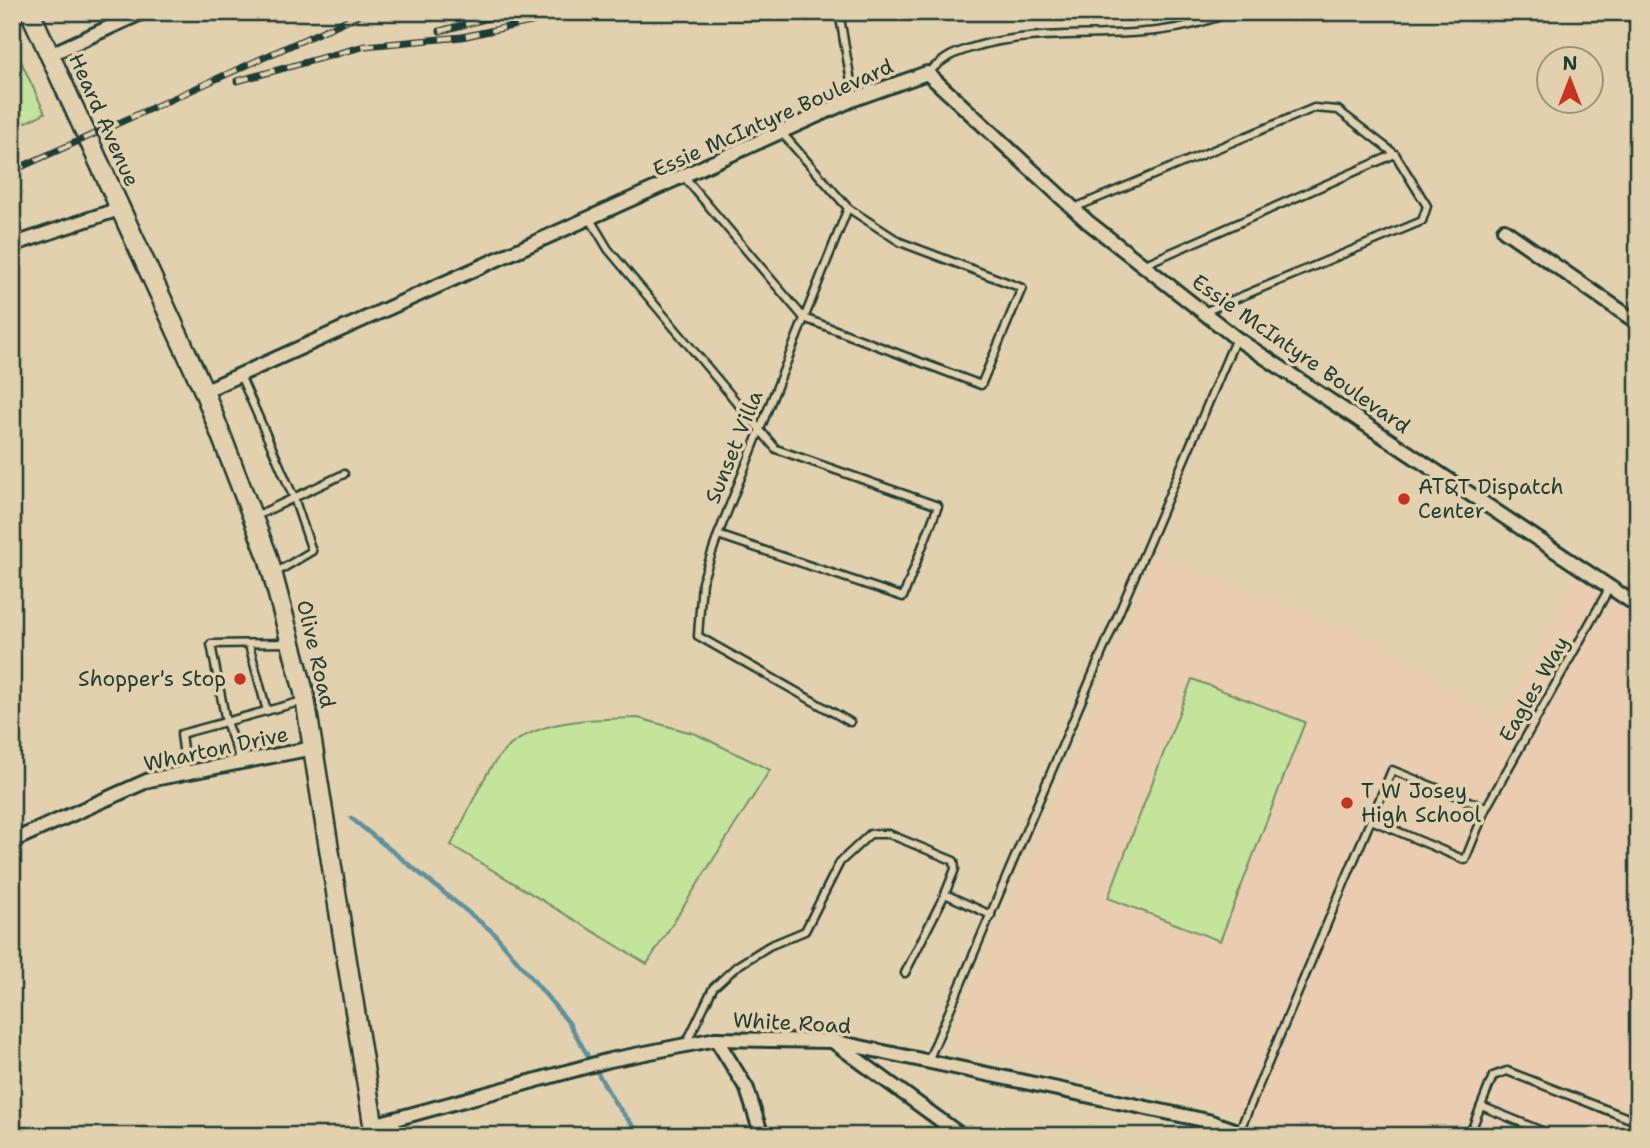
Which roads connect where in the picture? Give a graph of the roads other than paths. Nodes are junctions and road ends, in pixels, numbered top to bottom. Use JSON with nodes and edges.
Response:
{"nodes":[{"id":1,"x":30,"y":12,"type":"edge"},
{"id":2,"x":143,"y":12,"type":"edge"},
{"id":3,"x":839,"y":12,"type":"edge"},
{"id":4,"x":1230,"y":12,"type":"edge"},
{"id":5,"x":49,"y":55,"type":"junction"},
{"id":6,"x":927,"y":73,"type":"junction"},
{"id":7,"x":854,"y":99,"type":"junction"},
{"id":8,"x":781,"y":132,"type":"junction"},
{"id":9,"x":1395,"y":154,"type":"junction"},
{"id":10,"x":684,"y":177,"type":"junction"},
{"id":11,"x":848,"y":208,"type":"junction"},
{"id":12,"x":1074,"y":208,"type":"junction"},
{"id":13,"x":119,"y":209,"type":"junction"},
{"id":14,"x":590,"y":219,"type":"junction"},
{"id":15,"x":1504,"y":230,"type":"dead end"},
{"id":16,"x":12,"y":245,"type":"edge"},
{"id":17,"x":1143,"y":265,"type":"junction"},
{"id":18,"x":1204,"y":312,"type":"junction"},
{"id":19,"x":804,"y":318,"type":"junction"},
{"id":20,"x":1638,"y":323,"type":"edge"},
{"id":21,"x":1237,"y":338,"type":"junction"},
{"id":22,"x":240,"y":375,"type":"junction"},
{"id":23,"x":204,"y":391,"type":"junction"},
{"id":24,"x":759,"y":431,"type":"junction"},
{"id":25,"x":344,"y":474,"type":"dead end"},
{"id":26,"x":294,"y":498,"type":"junction"},
{"id":27,"x":254,"y":516,"type":"junction"},
{"id":28,"x":718,"y":535,"type":"junction"},
{"id":29,"x":273,"y":574,"type":"junction"},
{"id":30,"x":1610,"y":586,"type":"junction"},
{"id":31,"x":1638,"y":606,"type":"edge"},
{"id":32,"x":292,"y":643,"type":"junction"},
{"id":33,"x":249,"y":645,"type":"junction"},
{"id":34,"x":305,"y":701,"type":"junction"},
{"id":35,"x":267,"y":711,"type":"junction"},
{"id":36,"x":226,"y":722,"type":"junction"},
{"id":37,"x":850,"y":722,"type":"dead end"},
{"id":38,"x":313,"y":748,"type":"junction"},
{"id":39,"x":242,"y":762,"type":"junction"},
{"id":40,"x":186,"y":772,"type":"junction"},
{"id":41,"x":1486,"y":808,"type":"junction"},
{"id":42,"x":1371,"y":820,"type":"junction"},
{"id":43,"x":12,"y":841,"type":"edge"},
{"id":44,"x":945,"y":894,"type":"junction"},
{"id":45,"x":990,"y":915,"type":"junction"},
{"id":46,"x":905,"y":974,"type":"dead end"},
{"id":47,"x":716,"y":1038,"type":"junction"},
{"id":48,"x":832,"y":1041,"type":"junction"},
{"id":49,"x":685,"y":1045,"type":"junction"},
{"id":50,"x":928,"y":1061,"type":"junction"},
{"id":51,"x":1481,"y":1106,"type":"junction"},
{"id":52,"x":1638,"y":1122,"type":"edge"},
{"id":53,"x":374,"y":1130,"type":"edge"},
{"id":54,"x":1245,"y":1134,"type":"edge"},
{"id":55,"x":762,"y":1136,"type":"edge"},
{"id":56,"x":962,"y":1136,"type":"edge"},
{"id":57,"x":1469,"y":1136,"type":"edge"},
{"id":58,"x":1554,"y":1136,"type":"edge"}],
"edges":[{"from":1,"to":5,"type":"street","name":"Heard Avenue"},
{"from":2,"to":5,"type":"street"},
{"from":3,"to":7,"type":"lane"},
{"from":4,"to":6,"type":"lane"},
{"from":5,"to":13,"type":"street","name":"Heard Avenue"},
{"from":6,"to":7,"type":"street","name":"Essie McIntyre Boulevard"},
{"from":6,"to":12,"type":"street","name":"Essie McIntyre Boulevard"},
{"from":7,"to":8,"type":"street","name":"Essie McIntyre Boulevard"},
{"from":8,"to":10,"type":"street","name":"Essie McIntyre Boulevard"},
{"from":8,"to":11,"type":"lane"},
{"from":9,"to":12,"type":"lane"},
{"from":9,"to":17,"type":"lane"},
{"from":9,"to":18,"type":"lane"},
{"from":10,"to":14,"type":"street","name":"Essie McIntyre Boulevard"},
{"from":10,"to":19,"type":"lane"},
{"from":11,"to":19,"type":"lane","name":"Sunset Villa"},
{"from":11,"to":19,"type":"lane"},
{"from":12,"to":17,"type":"street","name":"Essie McIntyre Boulevard"},
{"from":13,"to":16,"type":"street"},
{"from":13,"to":23,"type":"street","name":"Olive Road"},
{"from":14,"to":22,"type":"street","name":"Essie McIntyre Boulevard"},
{"from":14,"to":24,"type":"lane"},
{"from":15,"to":20,"type":"street"},
{"from":17,"to":18,"type":"street","name":"Essie McIntyre Boulevard"},
{"from":18,"to":21,"type":"street","name":"Essie McIntyre Boulevard"},
{"from":19,"to":24,"type":"lane","name":"Sunset Villa"},
{"from":21,"to":30,"type":"street","name":"Essie McIntyre Boulevard"},
{"from":21,"to":45,"type":"lane"},
{"from":22,"to":23,"type":"street","name":"Essie McIntyre Boulevard"},
{"from":22,"to":26,"type":"lane"},
{"from":23,"to":27,"type":"street","name":"Olive Road"},
{"from":24,"to":28,"type":"lane","name":"Sunset Villa"},
{"from":24,"to":28,"type":"lane"},
{"from":25,"to":26,"type":"lane"},
{"from":26,"to":27,"type":"lane"},
{"from":26,"to":29,"type":"lane"},
{"from":27,"to":29,"type":"street","name":"Olive Road"},
{"from":28,"to":37,"type":"lane","name":"Sunset Villa"},
{"from":29,"to":32,"type":"street","name":"Olive Road"},
{"from":30,"to":31,"type":"street","name":"Essie McIntyre Boulevard"},
{"from":30,"to":41,"type":"lane","name":"Eagles Way"},
{"from":32,"to":33,"type":"lane"},
{"from":32,"to":34,"type":"street","name":"Olive Road"},
{"from":33,"to":35,"type":"lane"},
{"from":33,"to":36,"type":"lane"},
{"from":34,"to":35,"type":"lane"},
{"from":34,"to":38,"type":"street","name":"Olive Road"},
{"from":35,"to":36,"type":"lane"},
{"from":36,"to":39,"type":"lane"},
{"from":36,"to":40,"type":"lane"},
{"from":38,"to":39,"type":"street","name":"Wharton Drive"},
{"from":38,"to":53,"type":"street","name":"Olive Road"},
{"from":39,"to":40,"type":"street","name":"Wharton Drive"},
{"from":40,"to":43,"type":"street","name":"Wharton Drive"},
{"from":41,"to":42,"type":"lane"},
{"from":41,"to":42,"type":"lane","name":"Eagles Way"},
{"from":42,"to":54,"type":"lane"},
{"from":44,"to":45,"type":"lane"},
{"from":44,"to":46,"type":"lane"},
{"from":44,"to":49,"type":"lane"},
{"from":45,"to":50,"type":"lane"},
{"from":47,"to":48,"type":"street","name":"White Road"},
{"from":47,"to":49,"type":"street","name":"White Road"},
{"from":47,"to":55,"type":"street"},
{"from":48,"to":50,"type":"street","name":"White Road"},
{"from":48,"to":56,"type":"street"},
{"from":49,"to":53,"type":"street","name":"White Road"},
{"from":50,"to":54,"type":"street","name":"White Road"},
{"from":51,"to":52,"type":"lane"},
{"from":51,"to":57,"type":"lane"},
{"from":51,"to":58,"type":"lane"}]}
